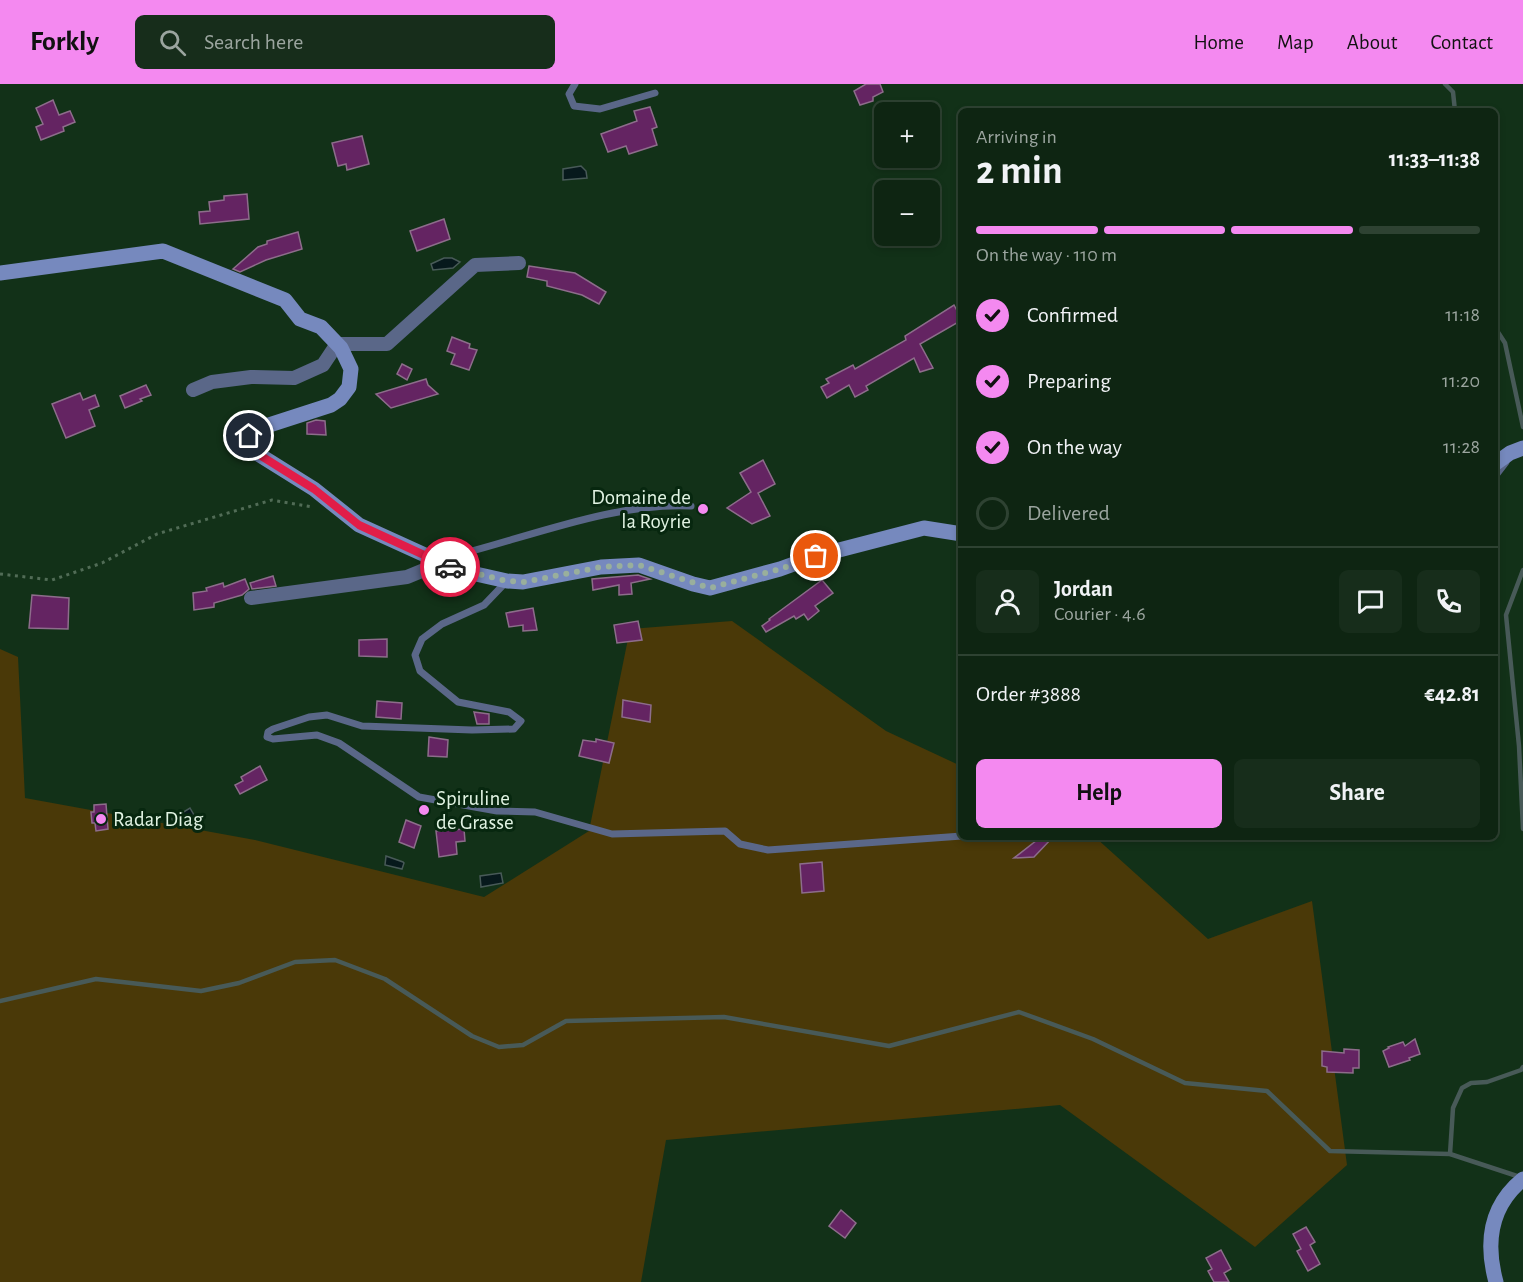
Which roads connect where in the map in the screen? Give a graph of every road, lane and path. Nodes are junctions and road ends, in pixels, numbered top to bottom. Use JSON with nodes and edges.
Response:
{"nodes":[{"id":1,"x":575,"y":84,"type":"edge"},
{"id":2,"x":655,"y":93,"type":"dead end"},
{"id":3,"x":519,"y":263,"type":"dead end"},
{"id":4,"x":0,"y":273,"type":"edge"},
{"id":5,"x":337,"y":344,"type":"junction"},
{"id":6,"x":193,"y":390,"type":"dead end"},
{"id":7,"x":1519,"y":450,"type":"edge"},
{"id":8,"x":1498,"y":462,"type":"edge"},
{"id":9,"x":1498,"y":473,"type":"edge"},
{"id":10,"x":691,"y":506,"type":"dead end"},
{"id":11,"x":316,"y":508,"type":"dead end"},
{"id":12,"x":958,"y":533,"type":"edge"},
{"id":13,"x":439,"y":562,"type":"junction"},
{"id":14,"x":0,"y":574,"type":"edge"},
{"id":15,"x":507,"y":581,"type":"junction"},
{"id":16,"x":251,"y":598,"type":"dead end"},
{"id":17,"x":958,"y":836,"type":"edge"},
{"id":18,"x":1523,"y":1179,"type":"edge"},
{"id":19,"x":1496,"y":1282,"type":"edge"}],
"edges":[{"from":1,"to":2,"type":"lane"},
{"from":3,"to":5,"type":"street"},
{"from":4,"to":5,"type":"street"},
{"from":5,"to":6,"type":"street"},
{"from":5,"to":13,"type":"street"},
{"from":7,"to":8,"type":"street"},
{"from":7,"to":9,"type":"lane"},
{"from":10,"to":13,"type":"lane"},
{"from":11,"to":14,"type":"path"},
{"from":12,"to":15,"type":"street"},
{"from":13,"to":15,"type":"street"},
{"from":13,"to":16,"type":"street"},
{"from":15,"to":17,"type":"lane"},
{"from":18,"to":19,"type":"street"}]}
